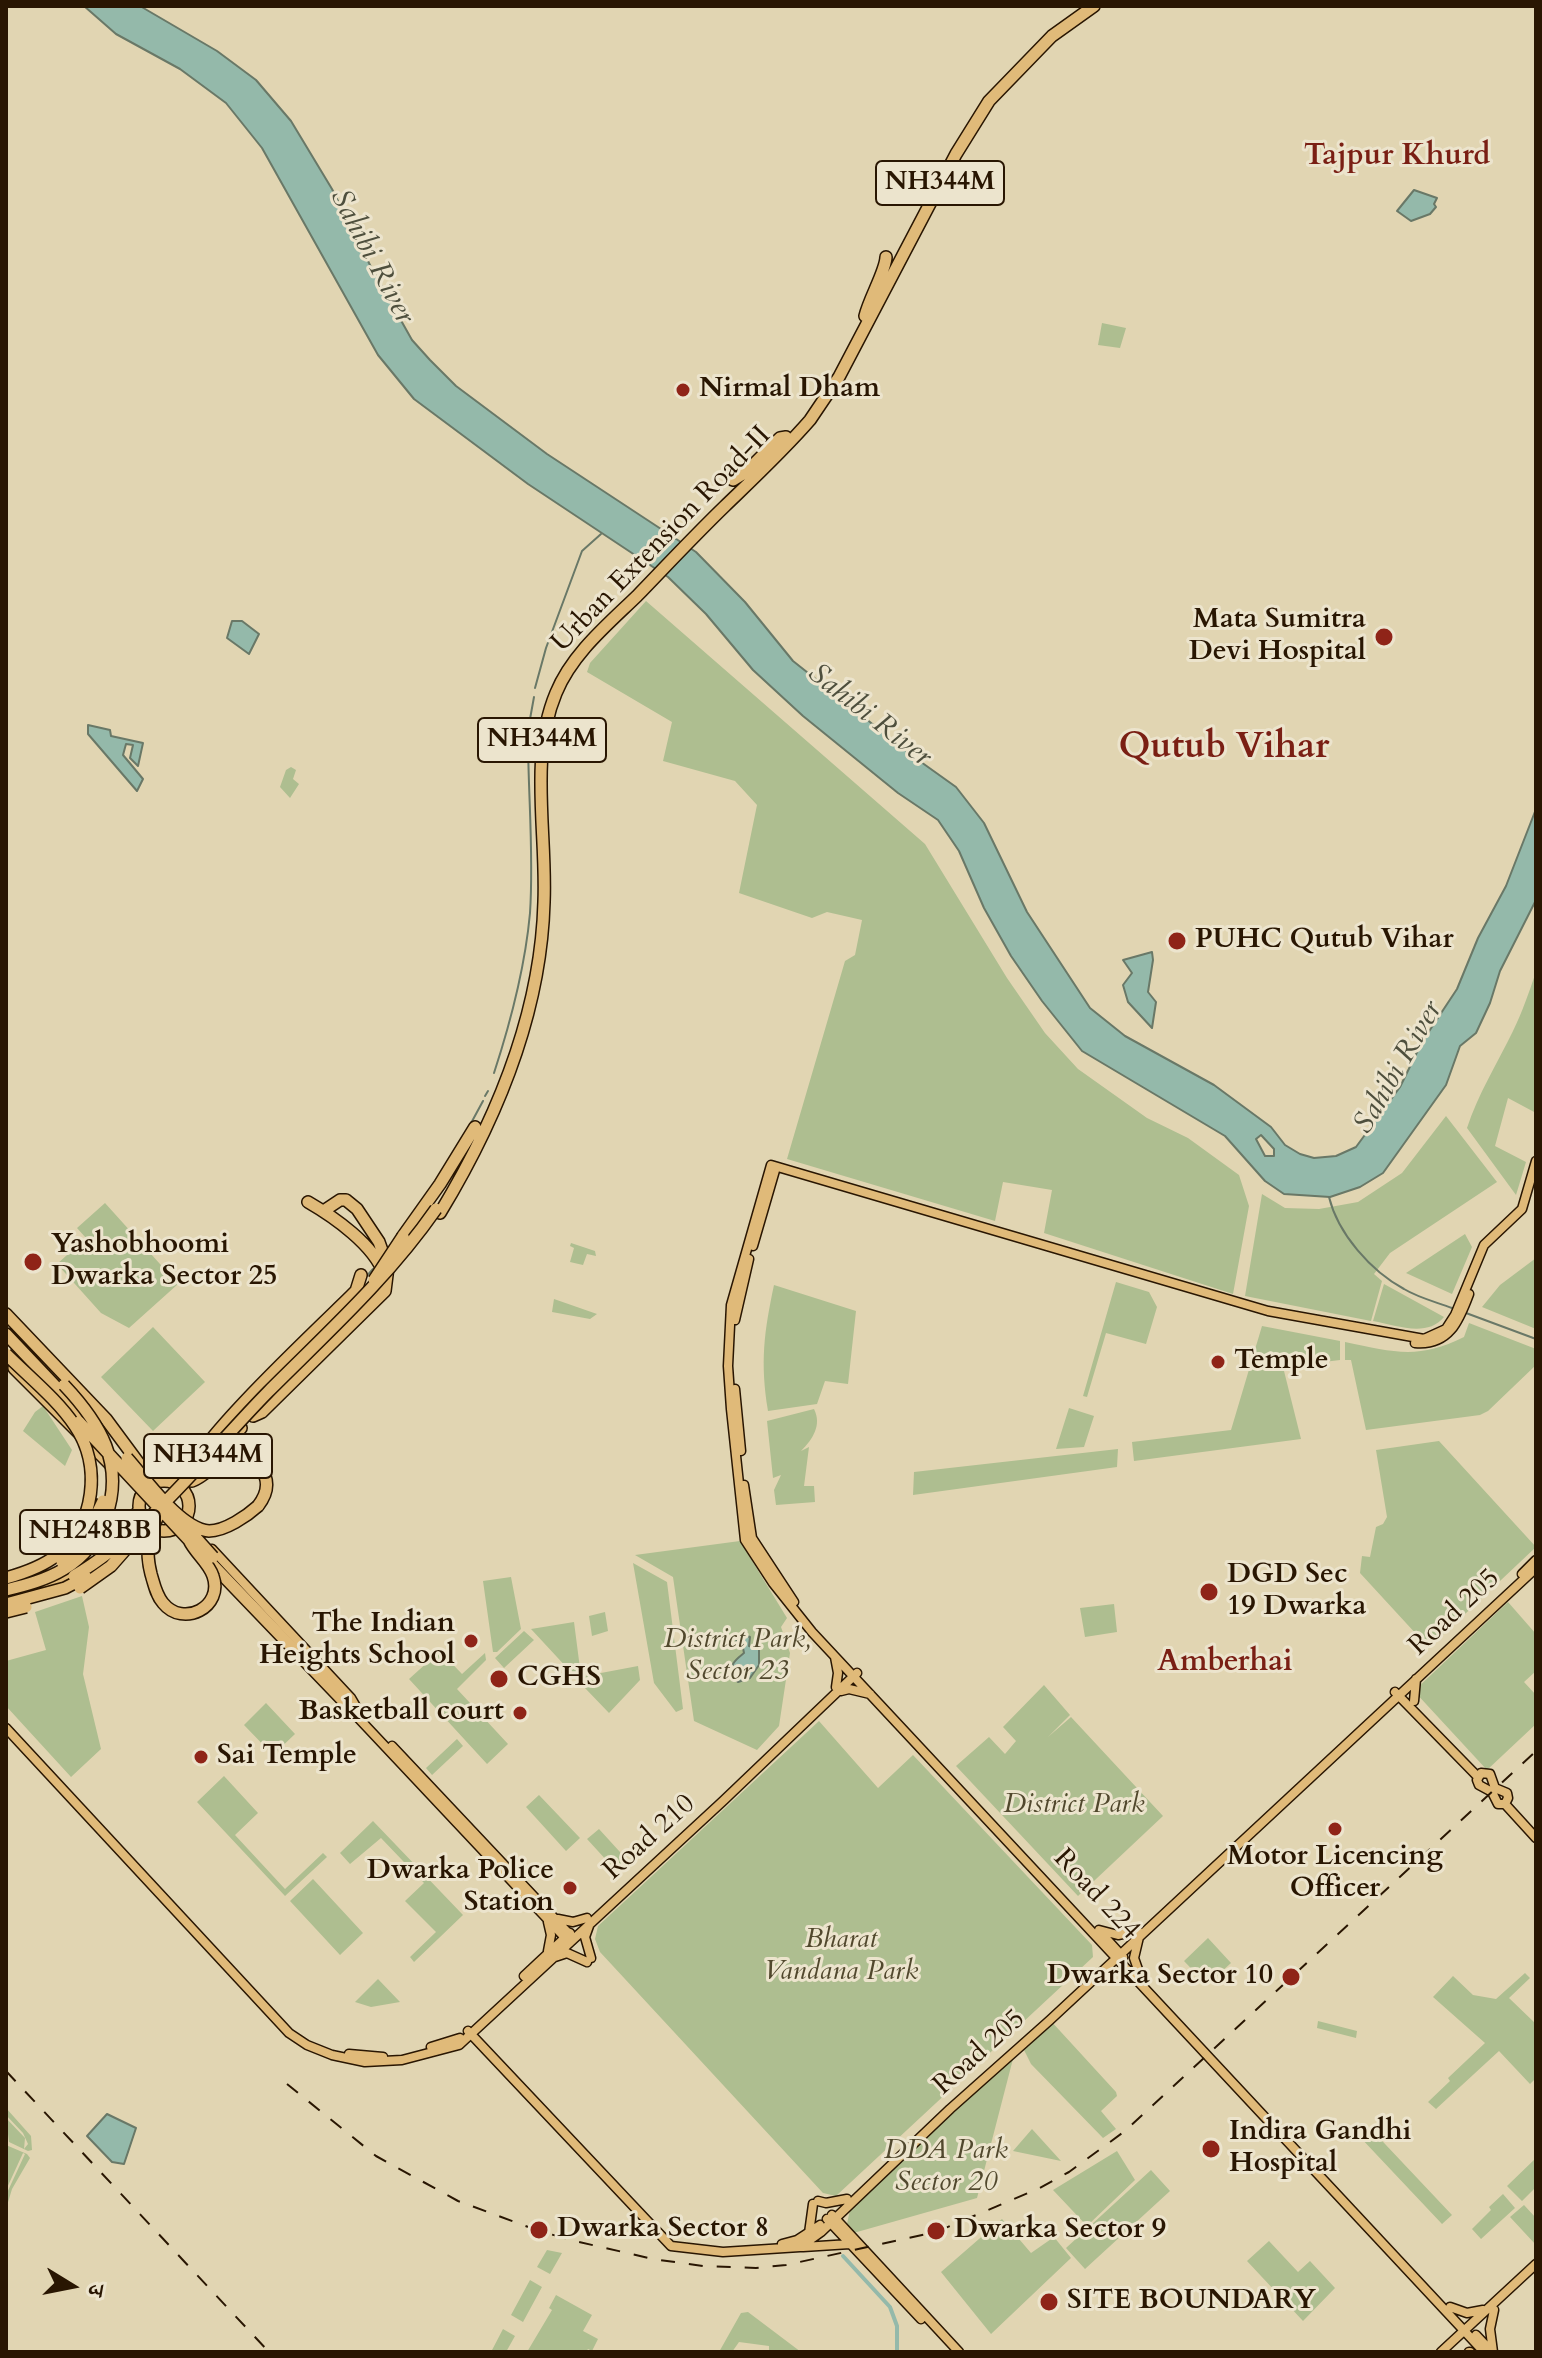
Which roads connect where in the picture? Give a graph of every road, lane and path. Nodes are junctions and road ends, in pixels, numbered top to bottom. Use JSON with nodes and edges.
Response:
{"nodes":[{"id":1,"x":1082,"y":6,"type":"edge"},
{"id":2,"x":1094,"y":6,"type":"edge"},
{"id":3,"x":886,"y":257,"type":"dead end"},
{"id":4,"x":900,"y":263,"type":"junction"},
{"id":5,"x":881,"y":311,"type":"dead end"},
{"id":6,"x":865,"y":316,"type":"junction"},
{"id":7,"x":786,"y":437,"type":"junction"},
{"id":8,"x":798,"y":445,"type":"dead end"},
{"id":9,"x":733,"y":480,"type":"dead end"},
{"id":10,"x":749,"y":483,"type":"junction"},
{"id":11,"x":688,"y":540,"type":"junction"},
{"id":12,"x":645,"y":584,"type":"junction"},
{"id":13,"x":546,"y":722,"type":"junction"},
{"id":14,"x":548,"y":778,"type":"dead end"},
{"id":15,"x":539,"y":932,"type":"junction"},
{"id":16,"x":475,"y":1127,"type":"dead end"},
{"id":17,"x":1536,"y":1161,"type":"edge"},
{"id":18,"x":1536,"y":1179,"type":"edge"},
{"id":19,"x":308,"y":1202,"type":"dead end"},
{"id":20,"x":325,"y":1210,"type":"dead end"},
{"id":21,"x":358,"y":1283,"type":"dead end"},
{"id":22,"x":385,"y":1291,"type":"junction"},
{"id":23,"x":362,"y":1301,"type":"junction"},
{"id":24,"x":1463,"y":1303,"type":"junction"},
{"id":25,"x":6,"y":1314,"type":"edge"},
{"id":26,"x":6,"y":1323,"type":"edge"},
{"id":27,"x":6,"y":1334,"type":"edge"},
{"id":28,"x":6,"y":1343,"type":"edge"},
{"id":29,"x":6,"y":1354,"type":"edge"},
{"id":30,"x":6,"y":1361,"type":"edge"},
{"id":31,"x":64,"y":1385,"type":"junction"},
{"id":32,"x":253,"y":1416,"type":"junction"},
{"id":33,"x":190,"y":1479,"type":"junction"},
{"id":34,"x":154,"y":1483,"type":"junction"},
{"id":35,"x":143,"y":1493,"type":"junction"},
{"id":36,"x":139,"y":1510,"type":"junction"},
{"id":37,"x":164,"y":1511,"type":"junction"},
{"id":38,"x":180,"y":1524,"type":"junction"},
{"id":39,"x":155,"y":1530,"type":"junction"},
{"id":40,"x":189,"y":1540,"type":"junction"},
{"id":41,"x":1536,"y":1560,"type":"edge"},
{"id":42,"x":1536,"y":1568,"type":"edge"},
{"id":43,"x":6,"y":1581,"type":"edge"},
{"id":44,"x":6,"y":1590,"type":"edge"},
{"id":45,"x":22,"y":1594,"type":"junction"},
{"id":46,"x":6,"y":1605,"type":"edge"},
{"id":47,"x":799,"y":1612,"type":"junction"},
{"id":48,"x":834,"y":1655,"type":"junction"},
{"id":49,"x":854,"y":1672,"type":"junction"},
{"id":50,"x":323,"y":1677,"type":"junction"},
{"id":51,"x":1416,"y":1678,"type":"junction"},
{"id":52,"x":836,"y":1690,"type":"junction"},
{"id":53,"x":1400,"y":1691,"type":"junction"},
{"id":54,"x":871,"y":1694,"type":"junction"},
{"id":55,"x":1413,"y":1704,"type":"junction"},
{"id":56,"x":352,"y":1707,"type":"junction"},
{"id":57,"x":1386,"y":1707,"type":"junction"},
{"id":58,"x":6,"y":1720,"type":"edge"},
{"id":59,"x":6,"y":1728,"type":"edge"},
{"id":60,"x":1479,"y":1775,"type":"junction"},
{"id":61,"x":1506,"y":1803,"type":"junction"},
{"id":62,"x":1536,"y":1835,"type":"edge"},
{"id":63,"x":550,"y":1919,"type":"junction"},
{"id":64,"x":589,"y":1920,"type":"junction"},
{"id":65,"x":1098,"y":1930,"type":"junction"},
{"id":66,"x":1138,"y":1934,"type":"junction"},
{"id":67,"x":569,"y":1938,"type":"junction"},
{"id":68,"x":1116,"y":1954,"type":"junction"},
{"id":69,"x":548,"y":1957,"type":"junction"},
{"id":70,"x":1109,"y":1965,"type":"junction"},
{"id":71,"x":1127,"y":1969,"type":"junction"},
{"id":72,"x":1140,"y":1975,"type":"junction"},
{"id":73,"x":470,"y":2031,"type":"junction"},
{"id":74,"x":850,"y":2199,"type":"junction"},
{"id":75,"x":831,"y":2218,"type":"junction"},
{"id":76,"x":847,"y":2232,"type":"junction"},
{"id":77,"x":809,"y":2233,"type":"junction"},
{"id":78,"x":850,"y":2244,"type":"junction"},
{"id":79,"x":800,"y":2247,"type":"junction"},
{"id":80,"x":1536,"y":2264,"type":"edge"},
{"id":81,"x":1536,"y":2270,"type":"edge"},
{"id":82,"x":1491,"y":2309,"type":"junction"},
{"id":83,"x":1450,"y":2315,"type":"junction"},
{"id":84,"x":1468,"y":2330,"type":"junction"},
{"id":85,"x":1454,"y":2340,"type":"junction"},
{"id":86,"x":952,"y":2352,"type":"edge"},
{"id":87,"x":959,"y":2352,"type":"edge"},
{"id":88,"x":1441,"y":2352,"type":"edge"},
{"id":89,"x":1449,"y":2352,"type":"edge"},
{"id":90,"x":1484,"y":2352,"type":"edge"},
{"id":91,"x":1493,"y":2352,"type":"edge"}],
"edges":[{"from":1,"to":6,"type":"highway","name":"Urban Extension Road-II","number":"NH344M"},
{"from":2,"to":4,"type":"highway","name":"Urban Extension Road-II","number":"NH344M"},
{"from":3,"to":6,"type":"highway"},
{"from":4,"to":5,"type":"highway"},
{"from":4,"to":10,"type":"highway","name":"Urban Extension Road-II","number":"NH344M"},
{"from":6,"to":7,"type":"highway","name":"Urban Extension Road-II","number":"NH344M"},
{"from":7,"to":9,"type":"highway"},
{"from":7,"to":11,"type":"highway","name":"Urban Extension Road-II","number":"NH344M"},
{"from":8,"to":10,"type":"highway"},
{"from":10,"to":11,"type":"highway","name":"Urban Extension Road-II","number":"NH344M"},
{"from":11,"to":12,"type":"highway","name":"Urban Extension Road-II","number":"NH344M"},
{"from":12,"to":13,"type":"highway","name":"Urban Extension Road-II","number":"NH344M"},
{"from":12,"to":15,"type":"highway","name":"Urban Extension Road-II","number":"NH344M"},
{"from":13,"to":14,"type":"highway"},
{"from":13,"to":15,"type":"highway","name":"Urban Extension Road-II","number":"NH344M"},
{"from":15,"to":23,"type":"highway","name":"Urban Extension Road-II","number":"NH344M","bridge":true},
{"from":15,"to":32,"type":"highway","name":"Urban Extension Road-II","number":"NH344M","bridge":true},
{"from":16,"to":23,"type":"highway","bridge":true},
{"from":17,"to":24,"type":"main road"},
{"from":18,"to":24,"type":"main road"},
{"from":19,"to":22,"type":"highway","bridge":true},
{"from":20,"to":22,"type":"highway","bridge":true},
{"from":21,"to":33,"type":"highway"},
{"from":22,"to":32,"type":"highway"},
{"from":23,"to":33,"type":"highway","name":"Urban Extension Road-II","number":"NH344M","bridge":true},
{"from":24,"to":47,"type":"main road"},
{"from":25,"to":34,"type":"highway"},
{"from":26,"to":31,"type":"highway","number":"NH248BB"},
{"from":27,"to":43,"type":"highway","number":"NH248BB","bridge":true},
{"from":28,"to":40,"type":"highway","bridge":true},
{"from":29,"to":43,"type":"highway","bridge":true},
{"from":30,"to":35,"type":"highway"},
{"from":31,"to":37,"type":"highway","bridge":true},
{"from":31,"to":44,"type":"highway","number":"NH248BB","bridge":true},
{"from":32,"to":33,"type":"highway","name":"Urban Extension Road-II","number":"NH344M","bridge":true},
{"from":33,"to":37,"type":"highway","name":"Urban Extension Road-II","number":"NH344M","bridge":true},
{"from":33,"to":37,"type":"highway","bridge":true},
{"from":33,"to":45,"type":"highway","name":"Urban Extension Road-II","number":"NH344M","bridge":true},
{"from":34,"to":35,"type":"highway"},
{"from":34,"to":38,"type":"highway"},
{"from":35,"to":36,"type":"highway"},
{"from":36,"to":39,"type":"highway"},
{"from":36,"to":45,"type":"highway"},
{"from":37,"to":40,"type":"highway","bridge":true},
{"from":37,"to":46,"type":"highway","name":"Urban Extension Road-II","number":"NH344M","bridge":true},
{"from":37,"to":50,"type":"highway","bridge":true},
{"from":38,"to":39,"type":"highway"},
{"from":38,"to":56,"type":"main road"},
{"from":38,"to":56,"type":"main road"},
{"from":39,"to":46,"type":"highway","bridge":true},
{"from":40,"to":50,"type":"highway","bridge":true},
{"from":41,"to":53,"type":"main road","name":"Road 205"},
{"from":42,"to":51,"type":"main road","name":"Road 205"},
{"from":45,"to":46,"type":"highway"},
{"from":47,"to":48,"type":"main road"},
{"from":47,"to":49,"type":"main road"},
{"from":48,"to":49,"type":"main road"},
{"from":48,"to":52,"type":"main road"},
{"from":49,"to":52,"type":"main road","name":"Road 210"},
{"from":49,"to":54,"type":"main road","name":"Road 224"},
{"from":49,"to":65,"type":"main road","name":"Road 224"},
{"from":50,"to":56,"type":"highway"},
{"from":51,"to":53,"type":"main road","name":"Road 205"},
{"from":51,"to":55,"type":"main road"},
{"from":52,"to":54,"type":"main road"},
{"from":52,"to":64,"type":"main road","name":"Road 210"},
{"from":53,"to":55,"type":"main road"},
{"from":53,"to":57,"type":"main road","name":"Road 205"},
{"from":53,"to":66,"type":"main road","name":"Road 205"},
{"from":54,"to":68,"type":"main road","name":"Road 224"},
{"from":55,"to":57,"type":"main road"},
{"from":55,"to":60,"type":"main road"},
{"from":56,"to":63,"type":"main road"},
{"from":57,"to":66,"type":"main road","name":"Road 205"},
{"from":58,"to":73,"type":"main road"},
{"from":59,"to":73,"type":"main road"},
{"from":60,"to":61,"type":"main road"},
{"from":60,"to":61,"type":"main road"},
{"from":61,"to":62,"type":"main road"},
{"from":63,"to":64,"type":"main road"},
{"from":63,"to":67,"type":"main road"},
{"from":63,"to":69,"type":"main road"},
{"from":64,"to":67,"type":"main road","name":"Road 210"},
{"from":64,"to":69,"type":"main road"},
{"from":65,"to":66,"type":"main road"},
{"from":65,"to":68,"type":"main road","name":"Road 224"},
{"from":66,"to":68,"type":"main road","name":"Road 205"},
{"from":66,"to":72,"type":"main road"},
{"from":67,"to":69,"type":"main road","name":"Road 210"},
{"from":68,"to":70,"type":"main road","name":"Road 205"},
{"from":68,"to":71,"type":"main road","name":"Road 224"},
{"from":68,"to":72,"type":"main road","name":"Road 224"},
{"from":68,"to":74,"type":"main road","name":"Road 205"},
{"from":69,"to":73,"type":"main road","name":"Road 210"},
{"from":70,"to":71,"type":"main road"},
{"from":70,"to":74,"type":"main road","name":"Road 205"},
{"from":71,"to":83,"type":"main road","name":"Road 224"},
{"from":72,"to":83,"type":"main road","name":"Road 224"},
{"from":73,"to":77,"type":"main road","name":"Road 205"},
{"from":73,"to":79,"type":"main road"},
{"from":74,"to":75,"type":"main road","name":"Road 205"},
{"from":74,"to":76,"type":"main road"},
{"from":74,"to":77,"type":"main road"},
{"from":75,"to":76,"type":"main road"},
{"from":75,"to":77,"type":"main road","name":"Road 205"},
{"from":75,"to":78,"type":"main road"},
{"from":75,"to":79,"type":"main road","name":"Road 205"},
{"from":76,"to":87,"type":"main road"},
{"from":78,"to":79,"type":"main road"},
{"from":78,"to":86,"type":"main road"},
{"from":80,"to":82,"type":"main road"},
{"from":81,"to":82,"type":"main road"},
{"from":82,"to":83,"type":"main road"},
{"from":82,"to":84,"type":"main road"},
{"from":82,"to":91,"type":"main road"},
{"from":83,"to":84,"type":"main road","name":"Road 224"},
{"from":83,"to":85,"type":"main road"},
{"from":84,"to":85,"type":"main road"},
{"from":84,"to":89,"type":"main road"},
{"from":84,"to":90,"type":"main road"},
{"from":84,"to":91,"type":"main road"},
{"from":85,"to":88,"type":"main road"}]}
